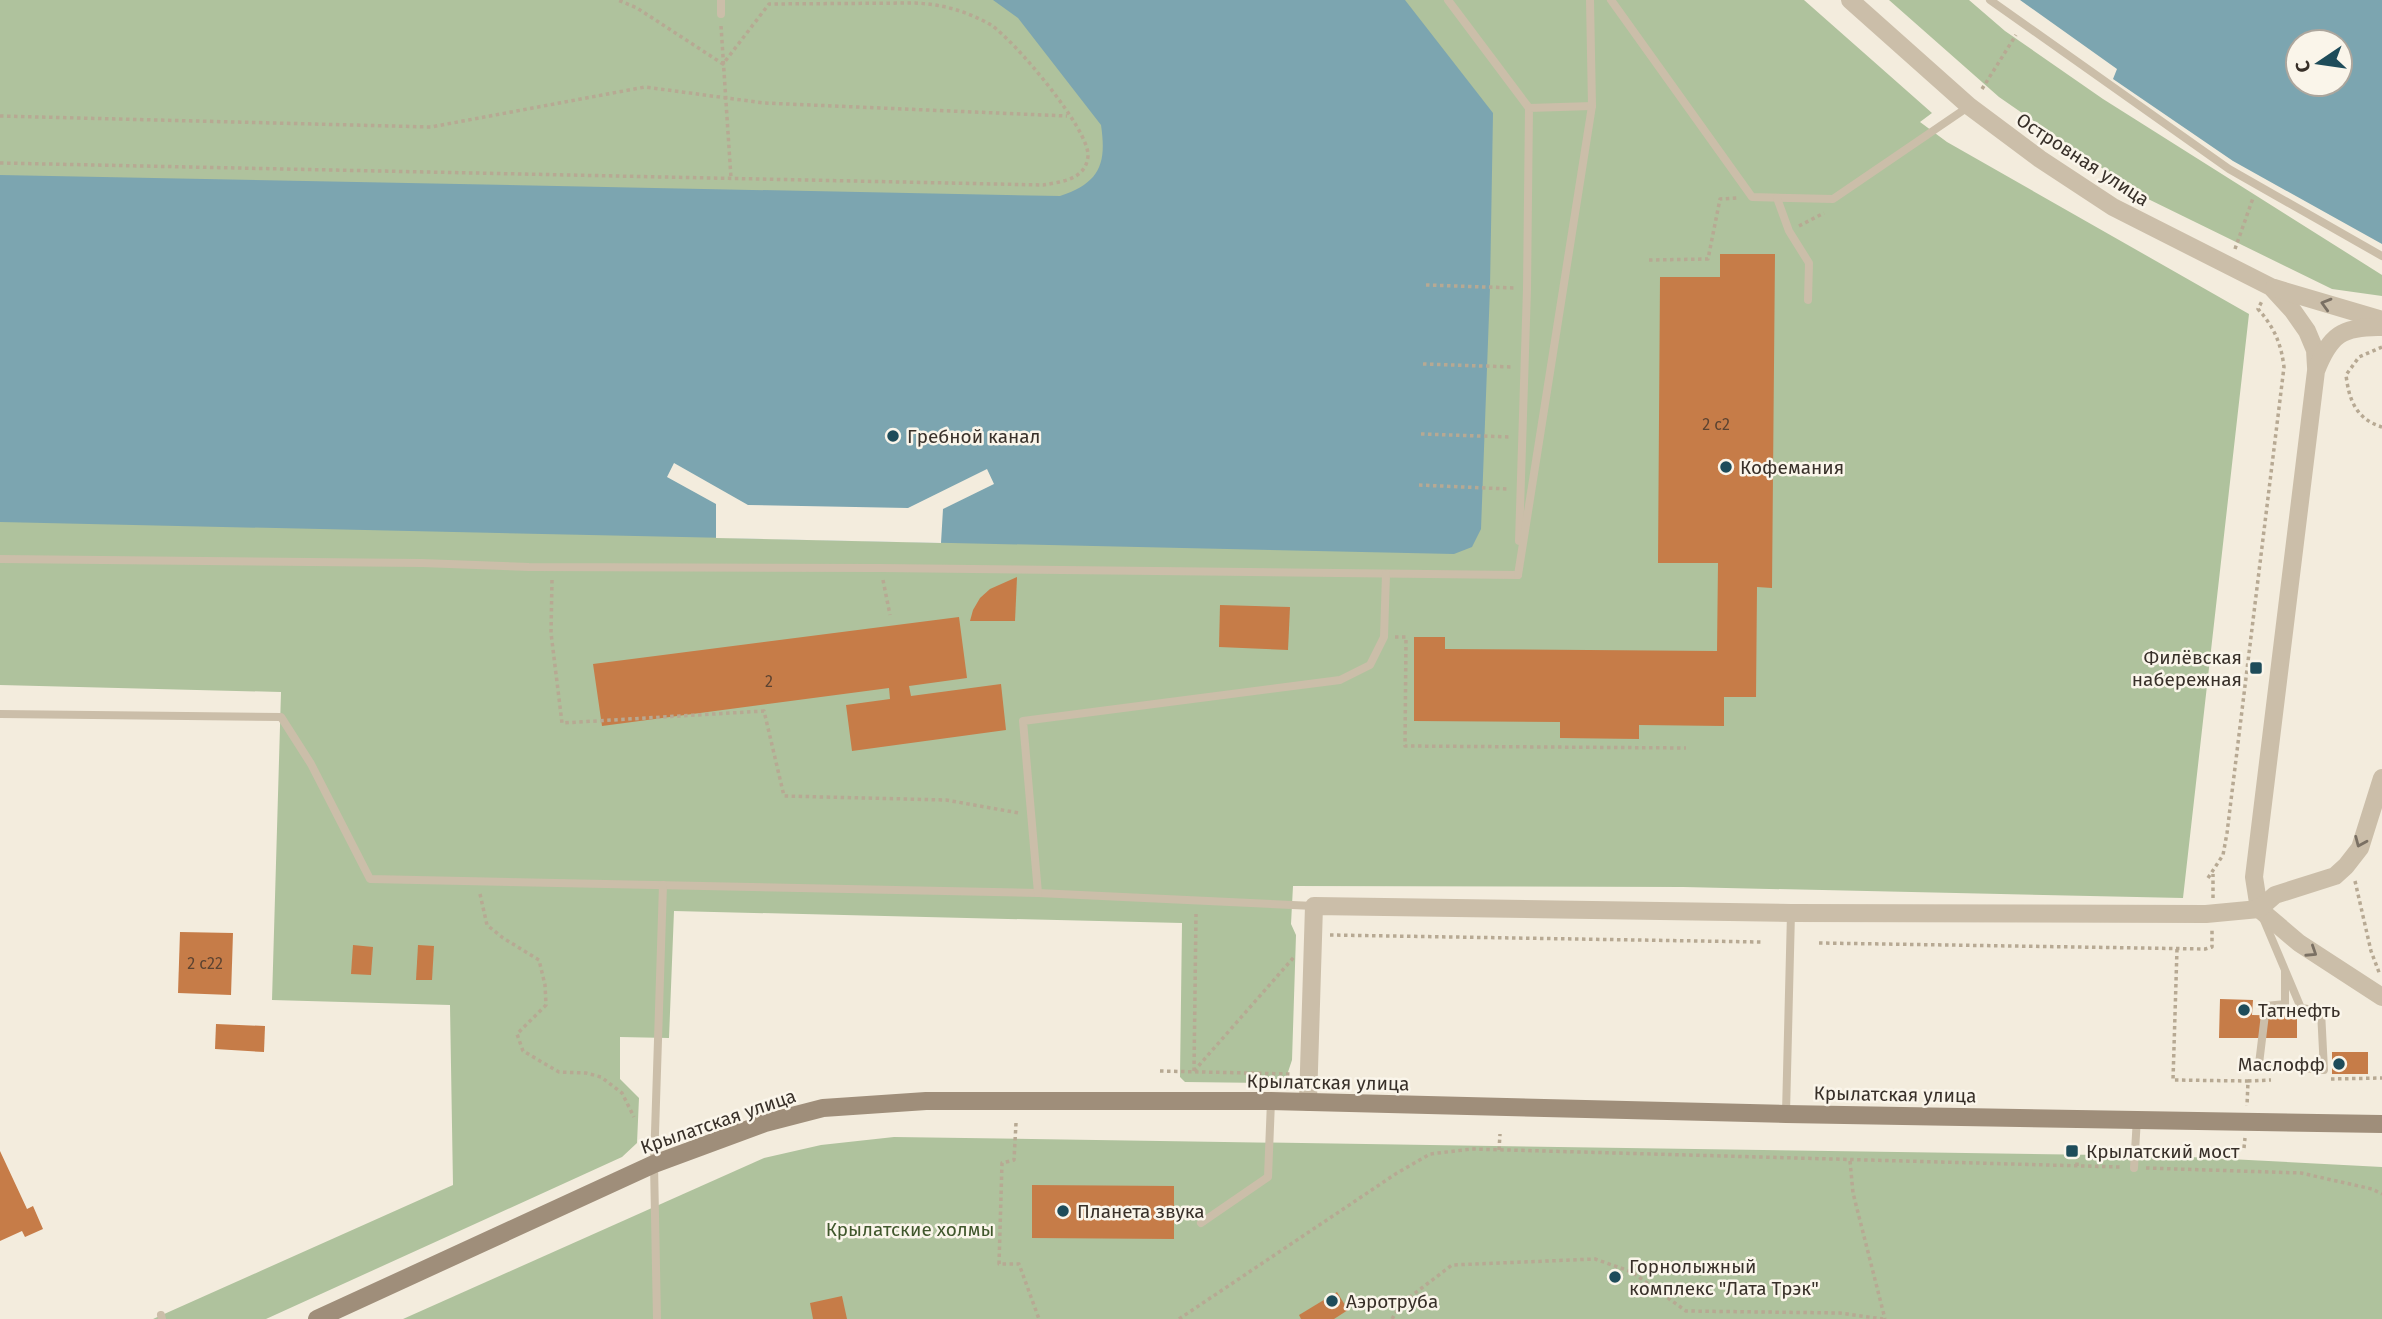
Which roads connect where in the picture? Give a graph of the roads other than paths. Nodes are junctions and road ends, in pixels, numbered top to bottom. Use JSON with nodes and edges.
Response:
{"nodes":[{"id":1,"x":721,"y":0,"type":"edge"},
{"id":2,"x":1448,"y":0,"type":"edge"},
{"id":3,"x":1590,"y":0,"type":"edge"},
{"id":4,"x":1611,"y":0,"type":"edge"},
{"id":5,"x":1850,"y":0,"type":"edge"},
{"id":6,"x":1990,"y":0,"type":"edge"},
{"id":7,"x":721,"y":14,"type":"road end"},
{"id":8,"x":1591,"y":106,"type":"junction"},
{"id":9,"x":1969,"y":106,"type":"junction"},
{"id":10,"x":1530,"y":108,"type":"junction"},
{"id":11,"x":1777,"y":198,"type":"junction"},
{"id":12,"x":2382,"y":256,"type":"edge"},
{"id":13,"x":2270,"y":287,"type":"junction"},
{"id":14,"x":1808,"y":300,"type":"dead end"},
{"id":15,"x":2382,"y":320,"type":"edge"},
{"id":16,"x":2382,"y":327,"type":"edge"},
{"id":17,"x":2316,"y":371,"type":"junction"},
{"id":18,"x":0,"y":559,"type":"edge"},
{"id":19,"x":1386,"y":574,"type":"junction"},
{"id":20,"x":1518,"y":575,"type":"junction"},
{"id":21,"x":0,"y":714,"type":"edge"},
{"id":22,"x":2382,"y":778,"type":"edge"},
{"id":23,"x":663,"y":885,"type":"junction"},
{"id":24,"x":1038,"y":893,"type":"junction"},
{"id":25,"x":1314,"y":906,"type":"junction"},
{"id":26,"x":2259,"y":909,"type":"junction"},
{"id":27,"x":1791,"y":913,"type":"junction"},
{"id":28,"x":2285,"y":970,"type":"junction"},
{"id":29,"x":2382,"y":997,"type":"edge"},
{"id":30,"x":1271,"y":1101,"type":"junction"},
{"id":31,"x":1308,"y":1102,"type":"junction"},
{"id":32,"x":1786,"y":1114,"type":"junction"},
{"id":33,"x":2137,"y":1118,"type":"junction"},
{"id":34,"x":2379,"y":1123,"type":"edge"},
{"id":35,"x":654,"y":1164,"type":"junction"},
{"id":36,"x":2134,"y":1168,"type":"road end"},
{"id":37,"x":1201,"y":1223,"type":"dead end"},
{"id":38,"x":317,"y":1319,"type":"edge"},
{"id":39,"x":657,"y":1319,"type":"edge"}],
"edges":[{"from":1,"to":7,"type":"lane"},
{"from":2,"to":10,"type":"lane"},
{"from":3,"to":8,"type":"lane"},
{"from":4,"to":11,"type":"lane"},
{"from":5,"to":9,"type":"street","name":"Островная улица"},
{"from":6,"to":12,"type":"lane"},
{"from":8,"to":10,"type":"lane"},
{"from":8,"to":20,"type":"lane"},
{"from":9,"to":11,"type":"lane"},
{"from":9,"to":13,"type":"street","name":"Островная улица"},
{"from":10,"to":20,"type":"lane"},
{"from":11,"to":14,"type":"lane"},
{"from":15,"to":13,"type":"street","one_way":true},
{"from":13,"to":17,"type":"street","name":"Островная улица"},
{"from":16,"to":17,"type":"street"},
{"from":17,"to":26,"type":"street"},
{"from":18,"to":19,"type":"lane"},
{"from":19,"to":20,"type":"lane"},
{"from":19,"to":24,"type":"lane"},
{"from":21,"to":23,"type":"lane"},
{"from":22,"to":26,"type":"street","one_way":true},
{"from":23,"to":24,"type":"lane"},
{"from":23,"to":35,"type":"lane"},
{"from":24,"to":25,"type":"lane"},
{"from":25,"to":27,"type":"street"},
{"from":25,"to":31,"type":"street"},
{"from":26,"to":27,"type":"street"},
{"from":26,"to":28,"type":"lane"},
{"from":26,"to":29,"type":"street","one_way":true},
{"from":27,"to":32,"type":"lane"},
{"from":28,"to":28,"type":"lane"},
{"from":30,"to":31,"type":"main road","name":"Крылатская улица"},
{"from":30,"to":35,"type":"main road","name":"Крылатская улица"},
{"from":30,"to":37,"type":"lane"},
{"from":31,"to":32,"type":"main road","name":"Крылатская улица"},
{"from":32,"to":33,"type":"main road","name":"Крылатская улица"},
{"from":33,"to":34,"type":"main road","name":"Крылатская улица"},
{"from":33,"to":36,"type":"lane"},
{"from":35,"to":38,"type":"main road","name":"Крылатская улица"},
{"from":35,"to":39,"type":"lane"}]}
